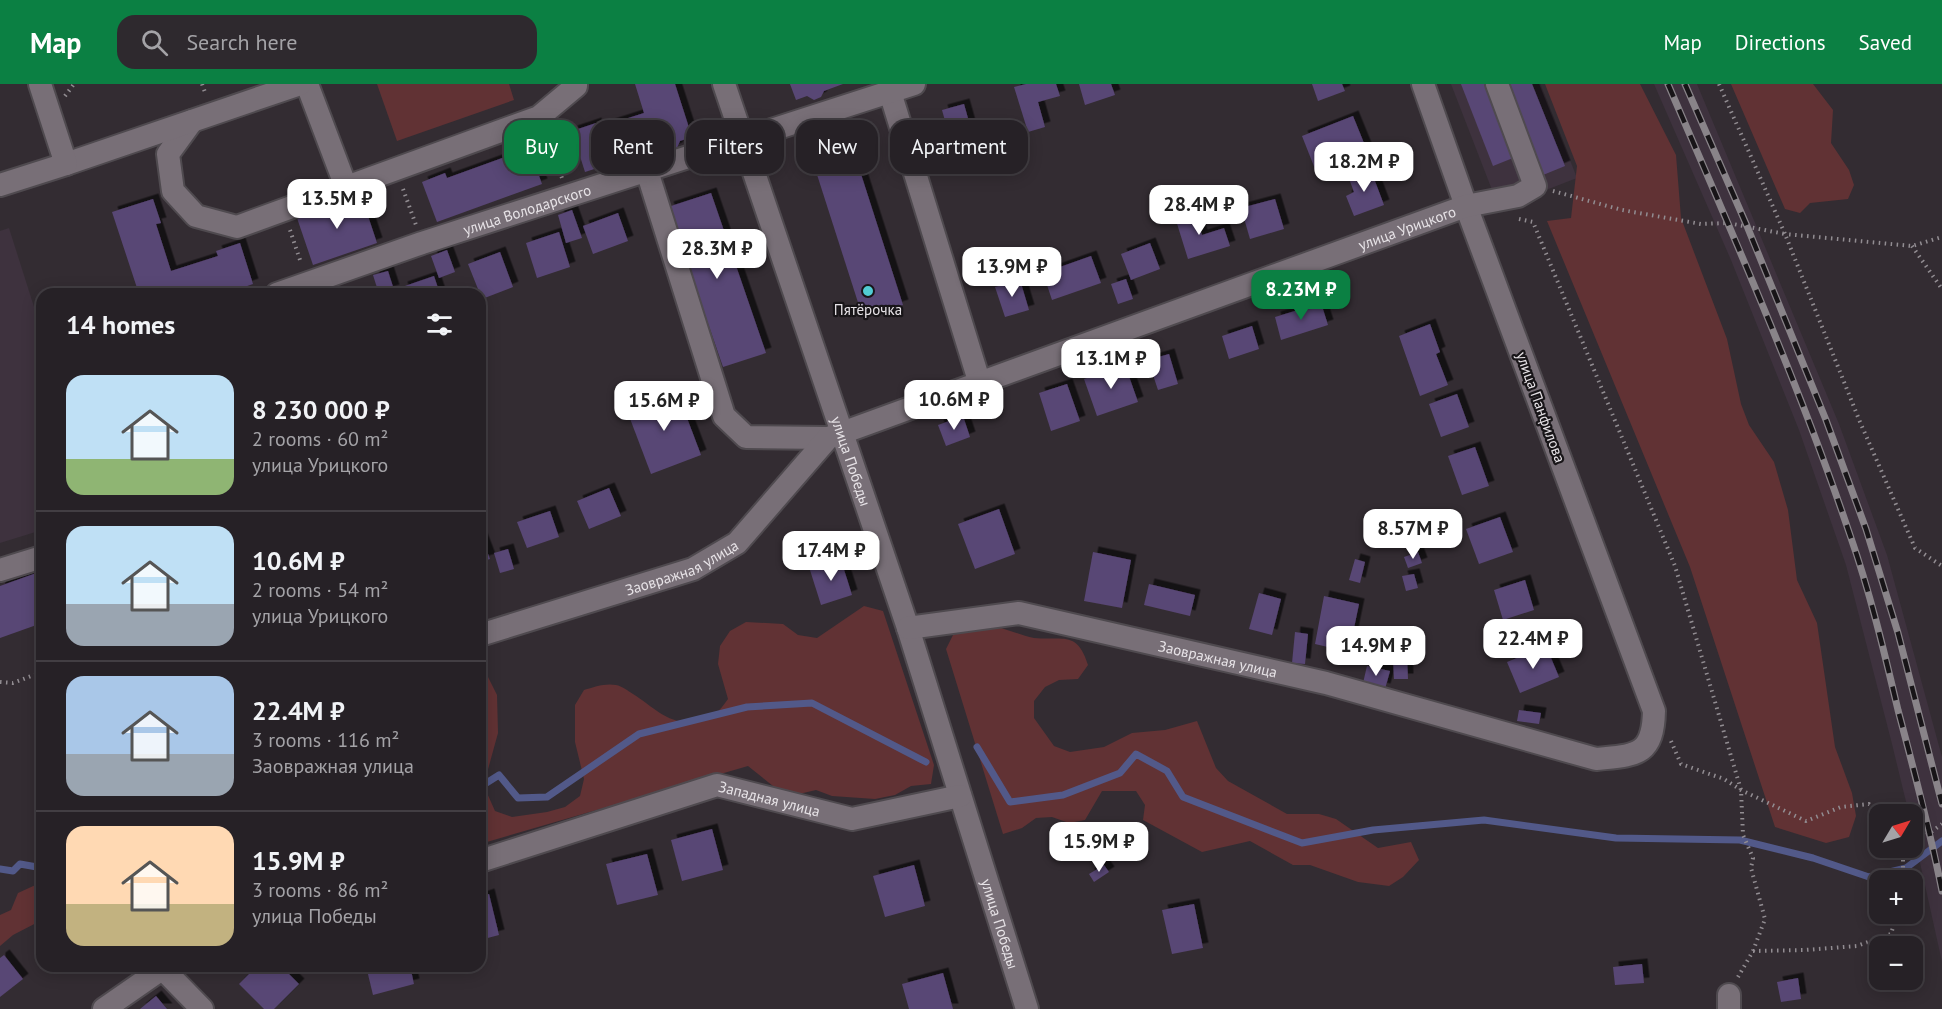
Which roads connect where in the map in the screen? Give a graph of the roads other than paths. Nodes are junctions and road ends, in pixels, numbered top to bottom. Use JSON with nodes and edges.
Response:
{"nodes":[{"id":1,"x":40,"y":84,"type":"edge"},
{"id":2,"x":300,"y":84,"type":"edge"},
{"id":3,"x":307,"y":84,"type":"edge"},
{"id":4,"x":576,"y":84,"type":"edge"},
{"id":5,"x":724,"y":84,"type":"edge"},
{"id":6,"x":914,"y":84,"type":"edge"},
{"id":7,"x":1423,"y":84,"type":"edge"},
{"id":8,"x":1497,"y":84,"type":"edge"},
{"id":9,"x":890,"y":92,"type":"junction"},
{"id":10,"x":736,"y":120,"type":"edge"},
{"id":11,"x":192,"y":121,"type":"junction"},
{"id":12,"x":784,"y":126,"type":"edge"},
{"id":13,"x":66,"y":164,"type":"junction"},
{"id":14,"x":638,"y":174,"type":"edge"},
{"id":15,"x":648,"y":174,"type":"edge"},
{"id":16,"x":753,"y":174,"type":"edge"},
{"id":17,"x":0,"y":185,"type":"edge"},
{"id":18,"x":346,"y":187,"type":"junction"},
{"id":19,"x":1466,"y":207,"type":"junction"},
{"id":20,"x":293,"y":288,"type":"edge"},
{"id":21,"x":980,"y":384,"type":"junction"},
{"id":22,"x":835,"y":436,"type":"junction"},
{"id":23,"x":36,"y":559,"type":"edge"},
{"id":24,"x":0,"y":570,"type":"edge"},
{"id":25,"x":908,"y":628,"type":"junction"},
{"id":26,"x":486,"y":633,"type":"edge"},
{"id":27,"x":1654,"y":730,"type":"joint"},
{"id":28,"x":960,"y":796,"type":"junction"},
{"id":29,"x":486,"y":859,"type":"edge"},
{"id":30,"x":157,"y":972,"type":"edge"},
{"id":31,"x":169,"y":972,"type":"edge"},
{"id":32,"x":104,"y":1009,"type":"edge"},
{"id":33,"x":202,"y":1009,"type":"edge"},
{"id":34,"x":1027,"y":1009,"type":"edge"}],
"edges":[{"from":1,"to":13,"type":"street"},
{"from":2,"to":11,"type":"street"},
{"from":3,"to":18,"type":"street"},
{"from":4,"to":18,"type":"street"},
{"from":5,"to":10,"type":"street","name":"улица Победы"},
{"from":6,"to":9,"type":"street","name":"улица Володарского"},
{"from":7,"to":19,"type":"street","name":"улица Панфилова"},
{"from":8,"to":19,"type":"street","name":"улица Урицкого"},
{"from":9,"to":12,"type":"street","name":"улица Володарского"},
{"from":9,"to":21,"type":"street"},
{"from":11,"to":13,"type":"street"},
{"from":11,"to":18,"type":"street"},
{"from":13,"to":17,"type":"street"},
{"from":14,"to":20,"type":"street","name":"улица Володарского"},
{"from":15,"to":22,"type":"street"},
{"from":16,"to":22,"type":"street","name":"улица Победы"},
{"from":19,"to":21,"type":"street","name":"улица Урицкого"},
{"from":19,"to":27,"type":"street","name":"улица Панфилова"},
{"from":21,"to":22,"type":"street","name":"улица Урицкого"},
{"from":22,"to":25,"type":"street","name":"улица Победы"},
{"from":22,"to":26,"type":"street","name":"Заовражная улица"},
{"from":23,"to":24,"type":"street"},
{"from":25,"to":27,"type":"street","name":"Заовражная улица"},
{"from":25,"to":28,"type":"street","name":"улица Победы"},
{"from":28,"to":29,"type":"street","name":"Западная улица"},
{"from":28,"to":34,"type":"street","name":"улица Победы"},
{"from":30,"to":32,"type":"street"},
{"from":31,"to":33,"type":"street"}]}
